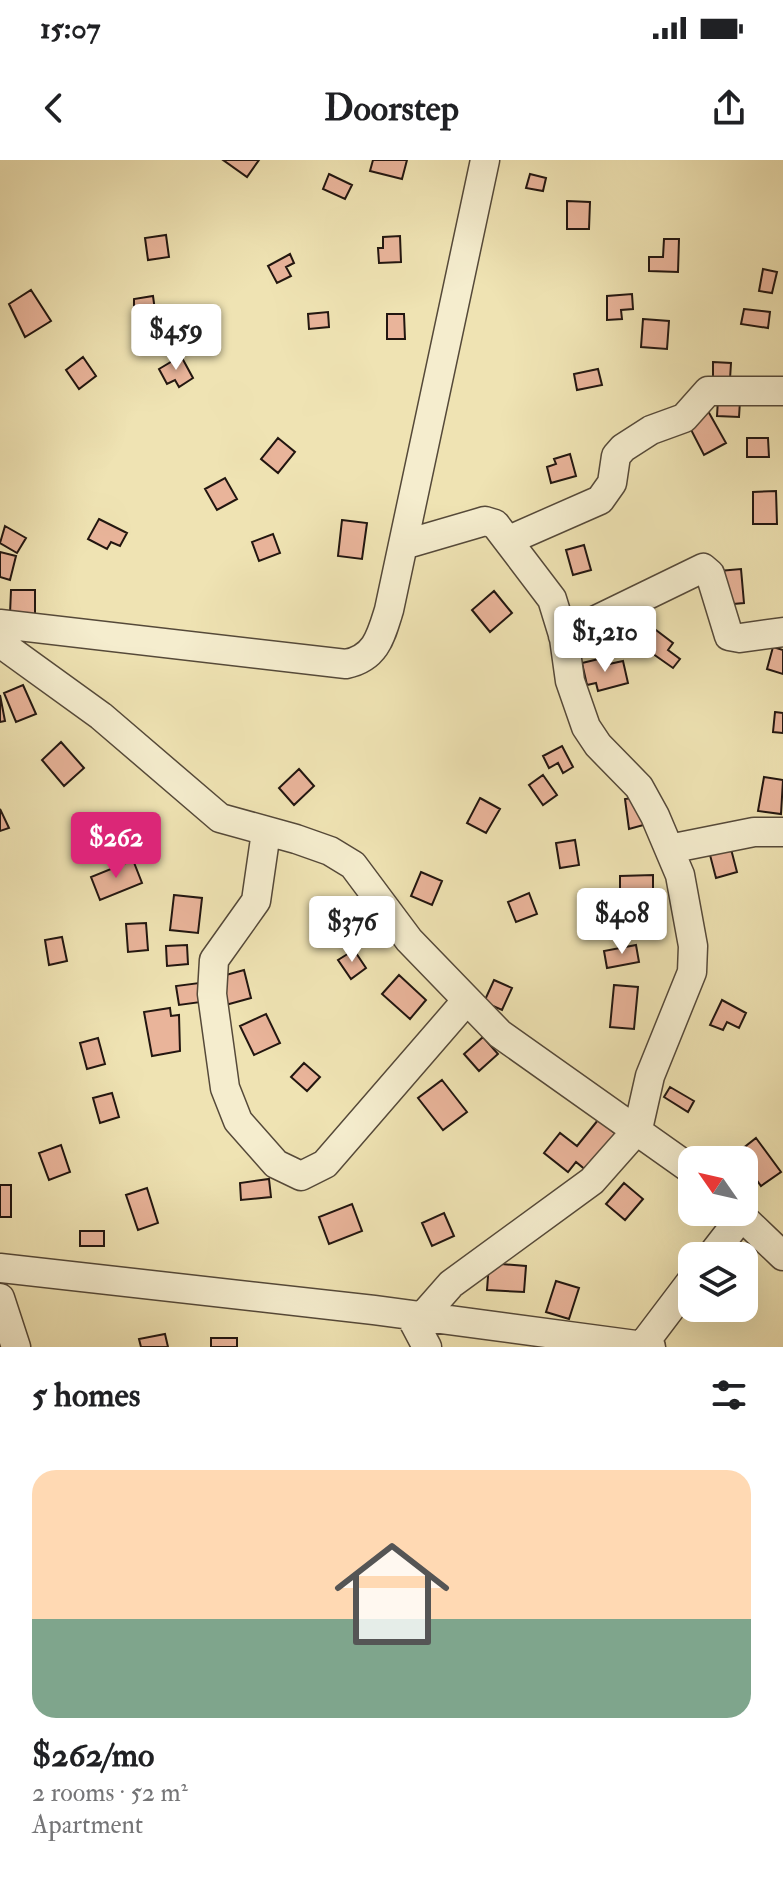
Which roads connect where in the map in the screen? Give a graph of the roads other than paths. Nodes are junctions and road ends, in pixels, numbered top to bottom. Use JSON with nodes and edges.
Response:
{"nodes":[{"id":1,"x":485,"y":160,"type":"edge"},
{"id":2,"x":783,"y":391,"type":"edge"},
{"id":3,"x":509,"y":540,"type":"junction"},
{"id":4,"x":403,"y":545,"type":"junction"},
{"id":5,"x":0,"y":624,"type":"edge"},
{"id":6,"x":783,"y":632,"type":"edge"},
{"id":7,"x":563,"y":636,"type":"junction"},
{"id":8,"x":0,"y":643,"type":"edge"},
{"id":9,"x":266,"y":832,"type":"junction"},
{"id":10,"x":783,"y":832,"type":"edge"},
{"id":11,"x":669,"y":849,"type":"junction"},
{"id":12,"x":467,"y":1000,"type":"junction"},
{"id":13,"x":638,"y":1129,"type":"junction"},
{"id":14,"x":678,"y":1159,"type":"edge"},
{"id":15,"x":756,"y":1226,"type":"edge"},
{"id":16,"x":778,"y":1241,"type":"edge"},
{"id":17,"x":0,"y":1268,"type":"edge"},
{"id":18,"x":678,"y":1297,"type":"edge"},
{"id":19,"x":0,"y":1298,"type":"edge"},
{"id":20,"x":416,"y":1316,"type":"junction"},
{"id":21,"x":638,"y":1346,"type":"edge"},
{"id":22,"x":16,"y":1347,"type":"edge"},
{"id":23,"x":427,"y":1347,"type":"edge"}],
"edges":[{"from":1,"to":4,"type":"street"},
{"from":2,"to":3,"type":"street"},
{"from":3,"to":4,"type":"street"},
{"from":3,"to":7,"type":"street"},
{"from":4,"to":5,"type":"street"},
{"from":6,"to":7,"type":"street"},
{"from":7,"to":11,"type":"street"},
{"from":8,"to":9,"type":"street"},
{"from":9,"to":12,"type":"street"},
{"from":9,"to":12,"type":"street"},
{"from":10,"to":11,"type":"street"},
{"from":11,"to":13,"type":"street"},
{"from":12,"to":13,"type":"street"},
{"from":13,"to":14,"type":"street"},
{"from":13,"to":20,"type":"street"},
{"from":15,"to":16,"type":"street"},
{"from":17,"to":20,"type":"street"},
{"from":18,"to":21,"type":"street"},
{"from":19,"to":22,"type":"street"},
{"from":20,"to":21,"type":"street"},
{"from":20,"to":23,"type":"street"}]}
